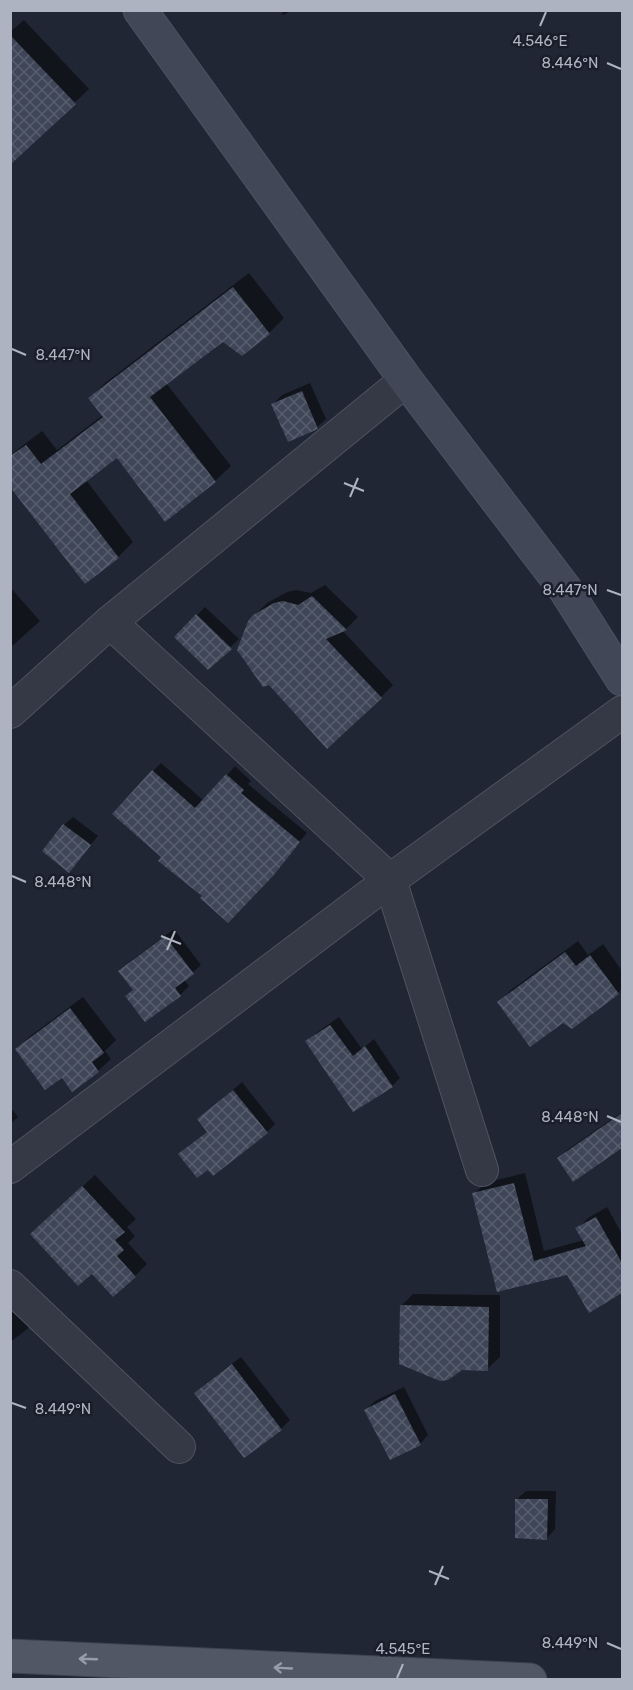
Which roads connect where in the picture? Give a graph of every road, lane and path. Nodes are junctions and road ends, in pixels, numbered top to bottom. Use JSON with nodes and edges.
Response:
{"nodes":[{"id":1,"x":140,"y":10,"type":"edge"},
{"id":2,"x":406,"y":380,"type":"junction"},
{"id":3,"x":110,"y":622,"type":"junction"},
{"id":4,"x":622,"y":679,"type":"edge"},
{"id":5,"x":10,"y":712,"type":"edge"},
{"id":6,"x":622,"y":712,"type":"edge"},
{"id":7,"x":390,"y":880,"type":"junction"},
{"id":8,"x":10,"y":1167,"type":"edge"},
{"id":9,"x":482,"y":1170,"type":"dead end"},
{"id":10,"x":10,"y":1286,"type":"edge"},
{"id":11,"x":179,"y":1447,"type":"dead end"},
{"id":12,"x":10,"y":1656,"type":"edge"},
{"id":13,"x":530,"y":1680,"type":"edge"}],
"edges":[{"from":1,"to":2,"type":"street"},
{"from":2,"to":3,"type":"street"},
{"from":2,"to":4,"type":"street"},
{"from":3,"to":5,"type":"street"},
{"from":3,"to":7,"type":"street"},
{"from":6,"to":7,"type":"street"},
{"from":7,"to":8,"type":"street"},
{"from":7,"to":9,"type":"street"},
{"from":10,"to":11,"type":"street"},
{"from":13,"to":12,"type":"main road","one_way":true}]}
